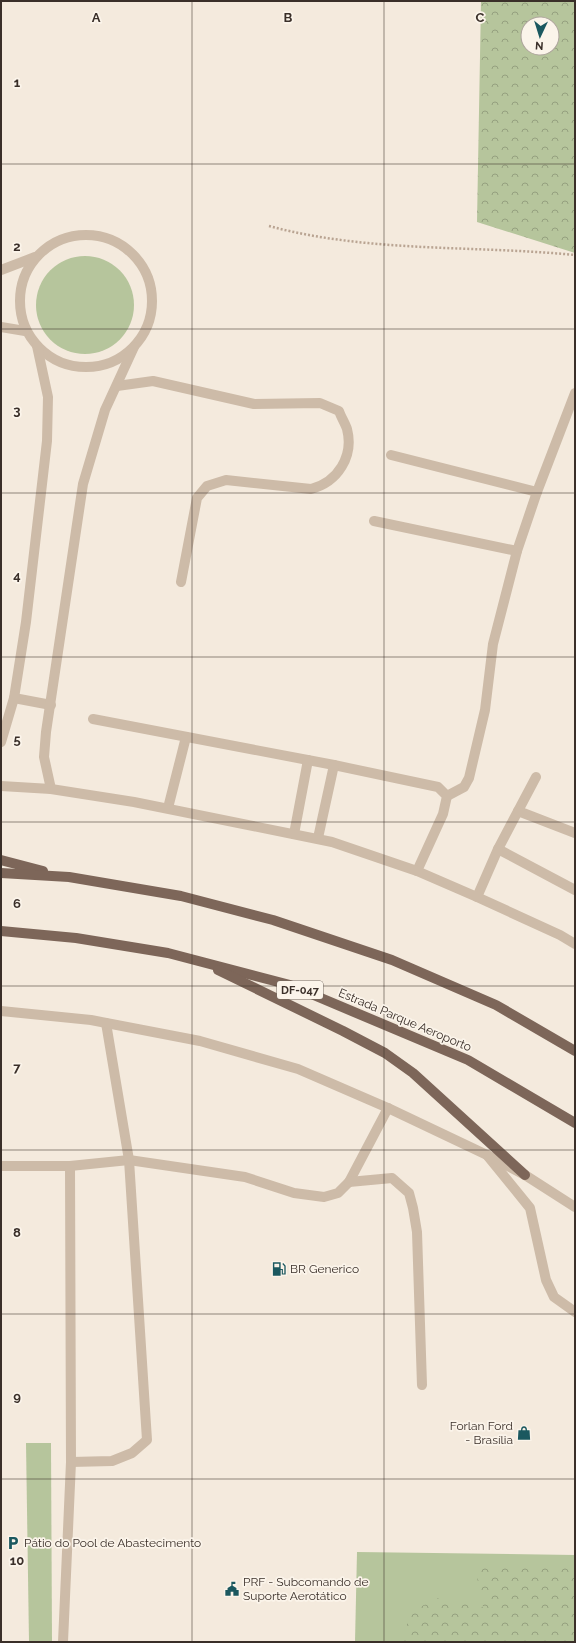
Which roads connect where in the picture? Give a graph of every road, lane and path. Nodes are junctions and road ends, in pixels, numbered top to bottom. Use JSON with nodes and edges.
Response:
{"nodes":[{"id":1,"x":269,"y":226,"type":"dead end"},
{"id":2,"x":575,"y":255,"type":"edge"},
{"id":3,"x":35,"y":257,"type":"junction"},
{"id":4,"x":1,"y":270,"type":"edge"},
{"id":5,"x":1,"y":327,"type":"edge"},
{"id":6,"x":25,"y":330,"type":"junction"},
{"id":7,"x":37,"y":346,"type":"junction"},
{"id":8,"x":134,"y":347,"type":"junction"},
{"id":9,"x":117,"y":386,"type":"junction"},
{"id":10,"x":575,"y":393,"type":"edge"},
{"id":11,"x":391,"y":455,"type":"dead end"},
{"id":12,"x":536,"y":492,"type":"junction"},
{"id":13,"x":374,"y":521,"type":"dead end"},
{"id":14,"x":517,"y":551,"type":"junction"},
{"id":15,"x":181,"y":582,"type":"dead end"},
{"id":16,"x":14,"y":698,"type":"junction"},
{"id":17,"x":51,"y":705,"type":"junction"},
{"id":18,"x":93,"y":719,"type":"dead end"},
{"id":19,"x":186,"y":737,"type":"junction"},
{"id":20,"x":1,"y":742,"type":"edge"},
{"id":21,"x":308,"y":760,"type":"junction"},
{"id":22,"x":334,"y":765,"type":"junction"},
{"id":23,"x":536,"y":777,"type":"dead end"},
{"id":24,"x":1,"y":786,"type":"edge"},
{"id":25,"x":51,"y":790,"type":"junction"},
{"id":26,"x":446,"y":796,"type":"junction"},
{"id":27,"x":168,"y":808,"type":"junction"},
{"id":28,"x":518,"y":811,"type":"junction"},
{"id":29,"x":575,"y":833,"type":"edge"},
{"id":30,"x":294,"y":834,"type":"junction"},
{"id":31,"x":318,"y":838,"type":"junction"},
{"id":32,"x":498,"y":849,"type":"junction"},
{"id":33,"x":1,"y":860,"type":"edge"},
{"id":34,"x":416,"y":871,"type":"junction"},
{"id":35,"x":1,"y":872,"type":"edge"},
{"id":36,"x":69,"y":877,"type":"junction"},
{"id":37,"x":575,"y":890,"type":"edge"},
{"id":38,"x":477,"y":897,"type":"junction"},
{"id":39,"x":1,"y":931,"type":"edge"},
{"id":40,"x":575,"y":944,"type":"edge"},
{"id":41,"x":194,"y":959,"type":"junction"},
{"id":42,"x":1,"y":1011,"type":"edge"},
{"id":43,"x":106,"y":1023,"type":"junction"},
{"id":44,"x":575,"y":1051,"type":"edge"},
{"id":45,"x":388,"y":1108,"type":"junction"},
{"id":46,"x":575,"y":1123,"type":"edge"},
{"id":47,"x":487,"y":1155,"type":"junction"},
{"id":48,"x":129,"y":1160,"type":"junction"},
{"id":49,"x":1,"y":1166,"type":"edge"},
{"id":50,"x":70,"y":1166,"type":"junction"},
{"id":51,"x":525,"y":1175,"type":"junction"},
{"id":52,"x":349,"y":1182,"type":"junction"},
{"id":53,"x":575,"y":1207,"type":"edge"},
{"id":54,"x":575,"y":1312,"type":"edge"},
{"id":55,"x":422,"y":1385,"type":"dead end"},
{"id":56,"x":71,"y":1462,"type":"junction"},
{"id":57,"x":63,"y":1642,"type":"edge"}],
"edges":[{"from":1,"to":2,"type":"path"},
{"from":3,"to":4,"type":"street"},
{"from":3,"to":6,"type":"street"},
{"from":3,"to":8,"type":"street"},
{"from":5,"to":6,"type":"street"},
{"from":6,"to":7,"type":"street"},
{"from":7,"to":8,"type":"street"},
{"from":7,"to":16,"type":"street"},
{"from":8,"to":9,"type":"street"},
{"from":9,"to":15,"type":"street"},
{"from":9,"to":17,"type":"street"},
{"from":10,"to":12,"type":"street"},
{"from":11,"to":12,"type":"street"},
{"from":12,"to":14,"type":"street"},
{"from":13,"to":14,"type":"street"},
{"from":14,"to":26,"type":"street"},
{"from":16,"to":17,"type":"street"},
{"from":16,"to":20,"type":"street"},
{"from":17,"to":25,"type":"street"},
{"from":18,"to":19,"type":"street"},
{"from":19,"to":21,"type":"street"},
{"from":19,"to":27,"type":"street"},
{"from":21,"to":22,"type":"street"},
{"from":21,"to":30,"type":"street"},
{"from":22,"to":26,"type":"street"},
{"from":22,"to":31,"type":"street"},
{"from":23,"to":28,"type":"street"},
{"from":24,"to":25,"type":"street"},
{"from":25,"to":27,"type":"street"},
{"from":26,"to":34,"type":"street"},
{"from":27,"to":30,"type":"street"},
{"from":28,"to":29,"type":"street"},
{"from":28,"to":32,"type":"street"},
{"from":30,"to":31,"type":"street"},
{"from":31,"to":34,"type":"street"},
{"from":32,"to":37,"type":"street"},
{"from":32,"to":38,"type":"street"},
{"from":33,"to":36,"type":"main road"},
{"from":34,"to":38,"type":"street"},
{"from":35,"to":36,"type":"main road"},
{"from":36,"to":44,"type":"main road"},
{"from":38,"to":40,"type":"street"},
{"from":39,"to":41,"type":"main road","name":"Estrada Parque Aeroporto","number":"DF-047"},
{"from":41,"to":46,"type":"main road","name":"Estrada Parque Aeroporto","number":"DF-047"},
{"from":41,"to":51,"type":"main road"},
{"from":42,"to":43,"type":"street"},
{"from":43,"to":45,"type":"street"},
{"from":43,"to":48,"type":"street"},
{"from":45,"to":47,"type":"street"},
{"from":45,"to":52,"type":"street"},
{"from":47,"to":51,"type":"street"},
{"from":47,"to":54,"type":"street"},
{"from":48,"to":50,"type":"street"},
{"from":48,"to":52,"type":"street"},
{"from":48,"to":56,"type":"street"},
{"from":49,"to":50,"type":"street"},
{"from":50,"to":56,"type":"street"},
{"from":51,"to":53,"type":"street"},
{"from":52,"to":55,"type":"street"},
{"from":56,"to":57,"type":"street"}]}
